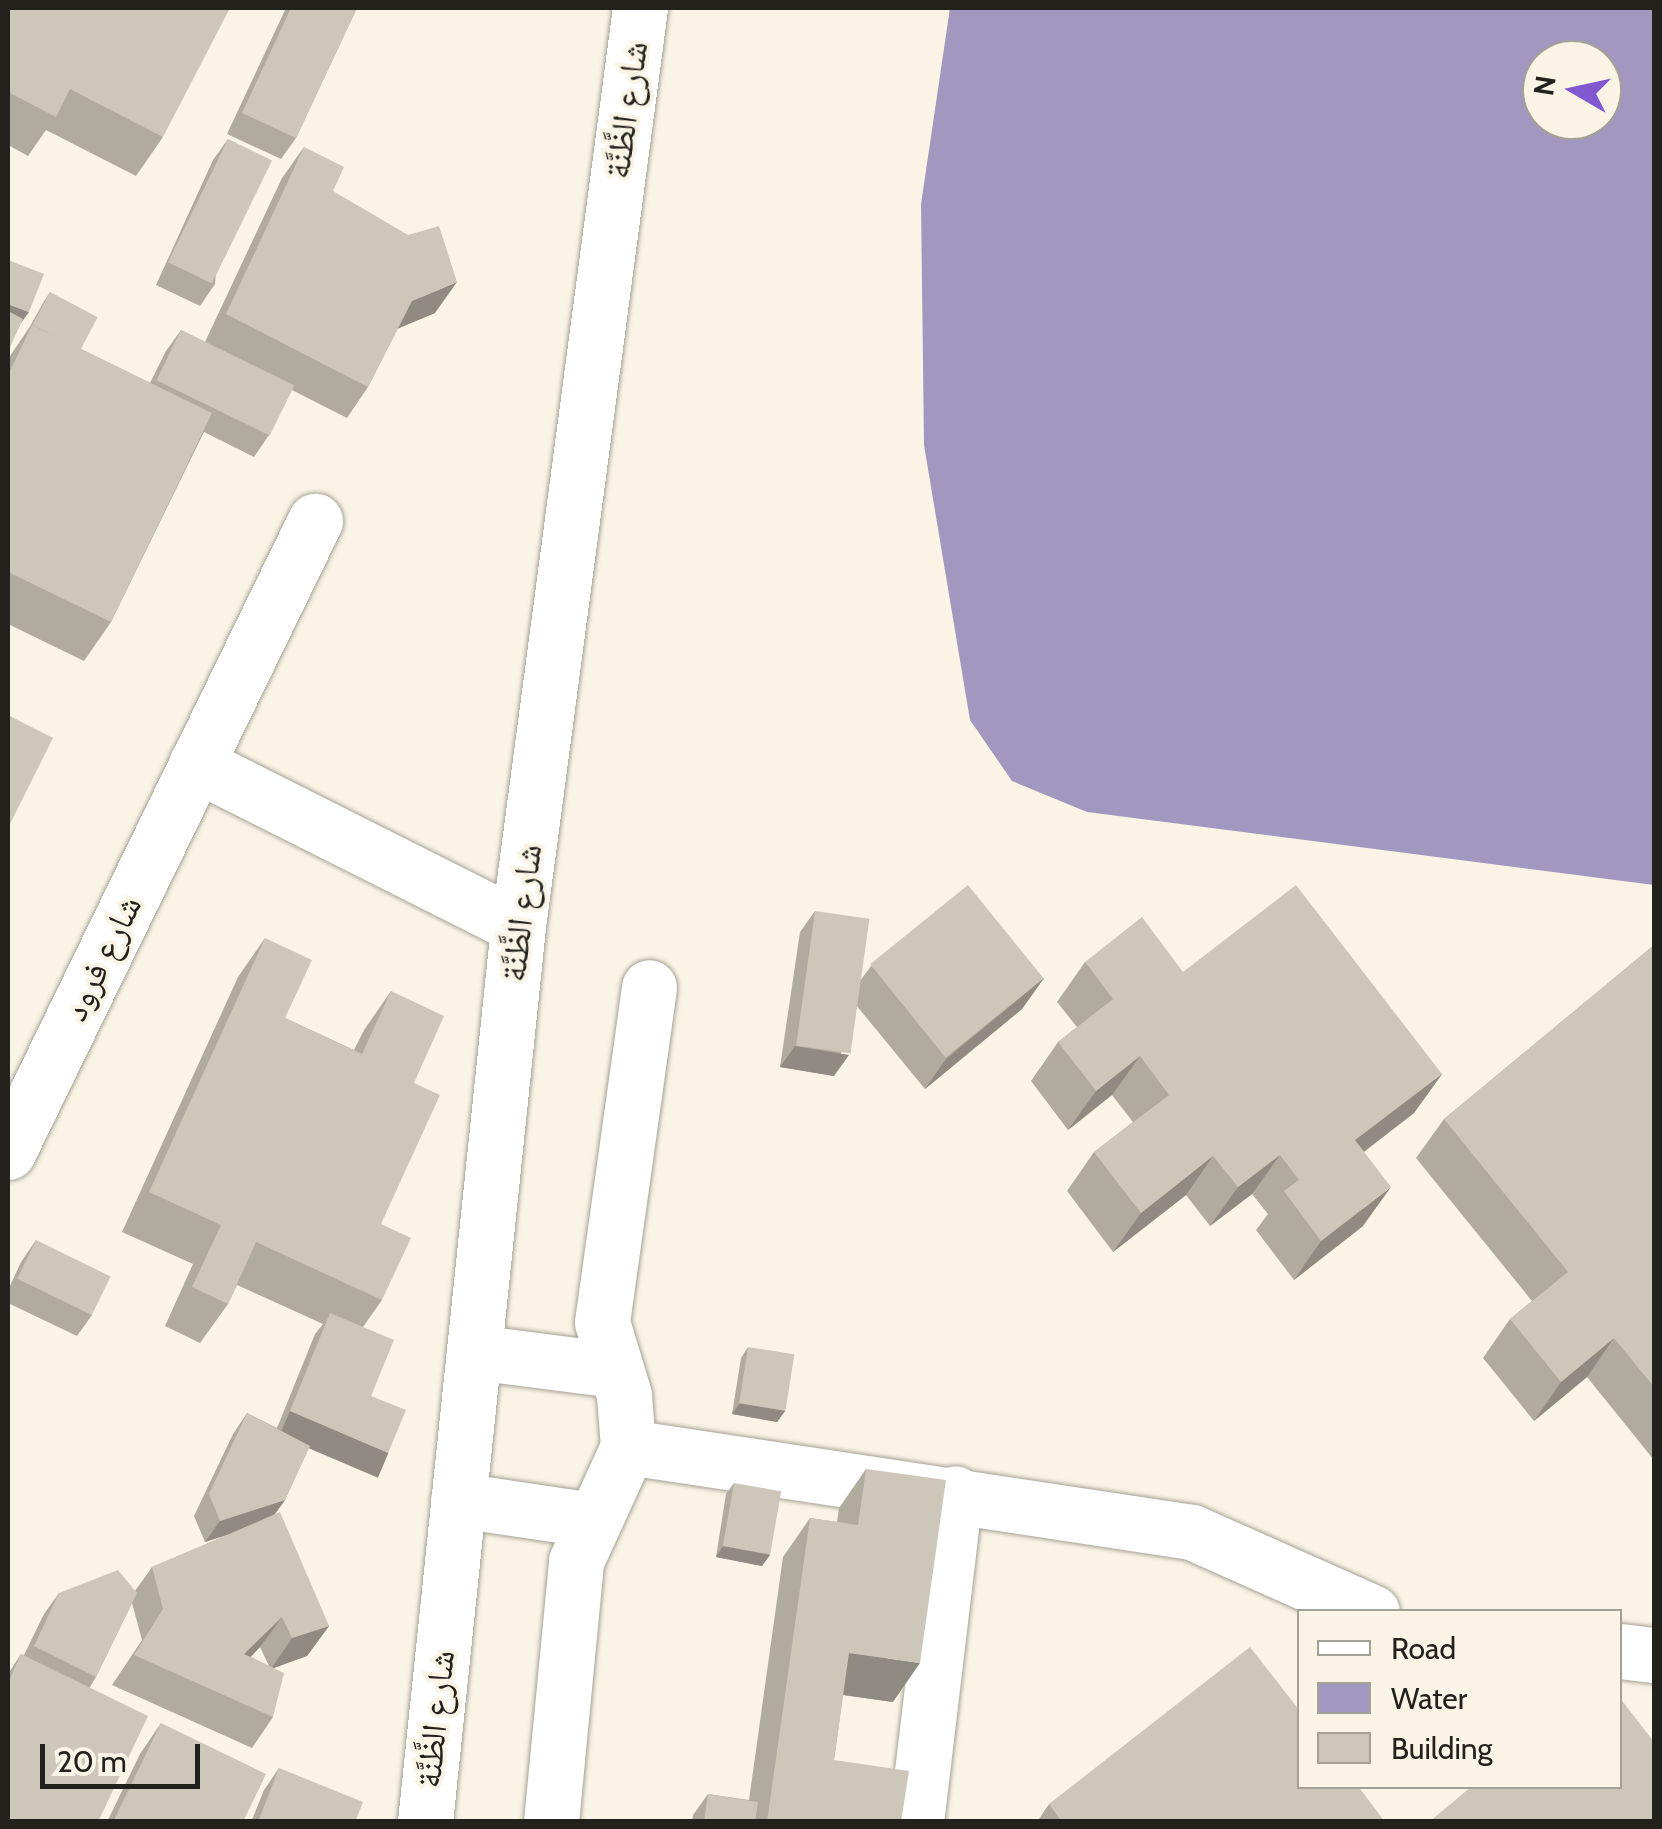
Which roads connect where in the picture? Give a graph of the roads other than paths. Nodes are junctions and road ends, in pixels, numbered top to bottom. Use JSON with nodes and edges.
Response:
{"nodes":[{"id":1,"x":624,"y":14,"type":"edge"},
{"id":2,"x":316,"y":521,"type":"dead end"},
{"id":3,"x":196,"y":764,"type":"junction"},
{"id":4,"x":518,"y":926,"type":"junction"},
{"id":5,"x":648,"y":987,"type":"dead end"},
{"id":6,"x":8,"y":1152,"type":"edge"},
{"id":7,"x":474,"y":1352,"type":"junction"},
{"id":8,"x":614,"y":1370,"type":"junction"},
{"id":9,"x":628,"y":1447,"type":"junction"},
{"id":10,"x":956,"y":1493,"type":"junction"},
{"id":11,"x":458,"y":1500,"type":"junction"},
{"id":12,"x":593,"y":1520,"type":"junction"},
{"id":13,"x":1365,"y":1609,"type":"edge"},
{"id":14,"x":1622,"y":1651,"type":"edge"},
{"id":15,"x":1654,"y":1656,"type":"edge"},
{"id":16,"x":425,"y":1822,"type":"edge"},
{"id":17,"x":551,"y":1822,"type":"edge"},
{"id":18,"x":916,"y":1822,"type":"edge"}],
"edges":[{"from":1,"to":4,"type":"street","name":"شارع الظَّنَّة"},
{"from":2,"to":3,"type":"street","name":"شارع فرود"},
{"from":3,"to":4,"type":"street"},
{"from":3,"to":6,"type":"street","name":"شارع فرود"},
{"from":4,"to":7,"type":"street","name":"شارع الظَّنَّة"},
{"from":5,"to":8,"type":"street"},
{"from":7,"to":8,"type":"street"},
{"from":7,"to":11,"type":"street","name":"شارع الظَّنَّة"},
{"from":8,"to":9,"type":"street"},
{"from":9,"to":10,"type":"street"},
{"from":9,"to":12,"type":"street"},
{"from":10,"to":13,"type":"street"},
{"from":10,"to":18,"type":"street"},
{"from":11,"to":12,"type":"street"},
{"from":11,"to":16,"type":"street","name":"شارع الظَّنَّة"},
{"from":12,"to":17,"type":"street"},
{"from":14,"to":15,"type":"street"}]}
